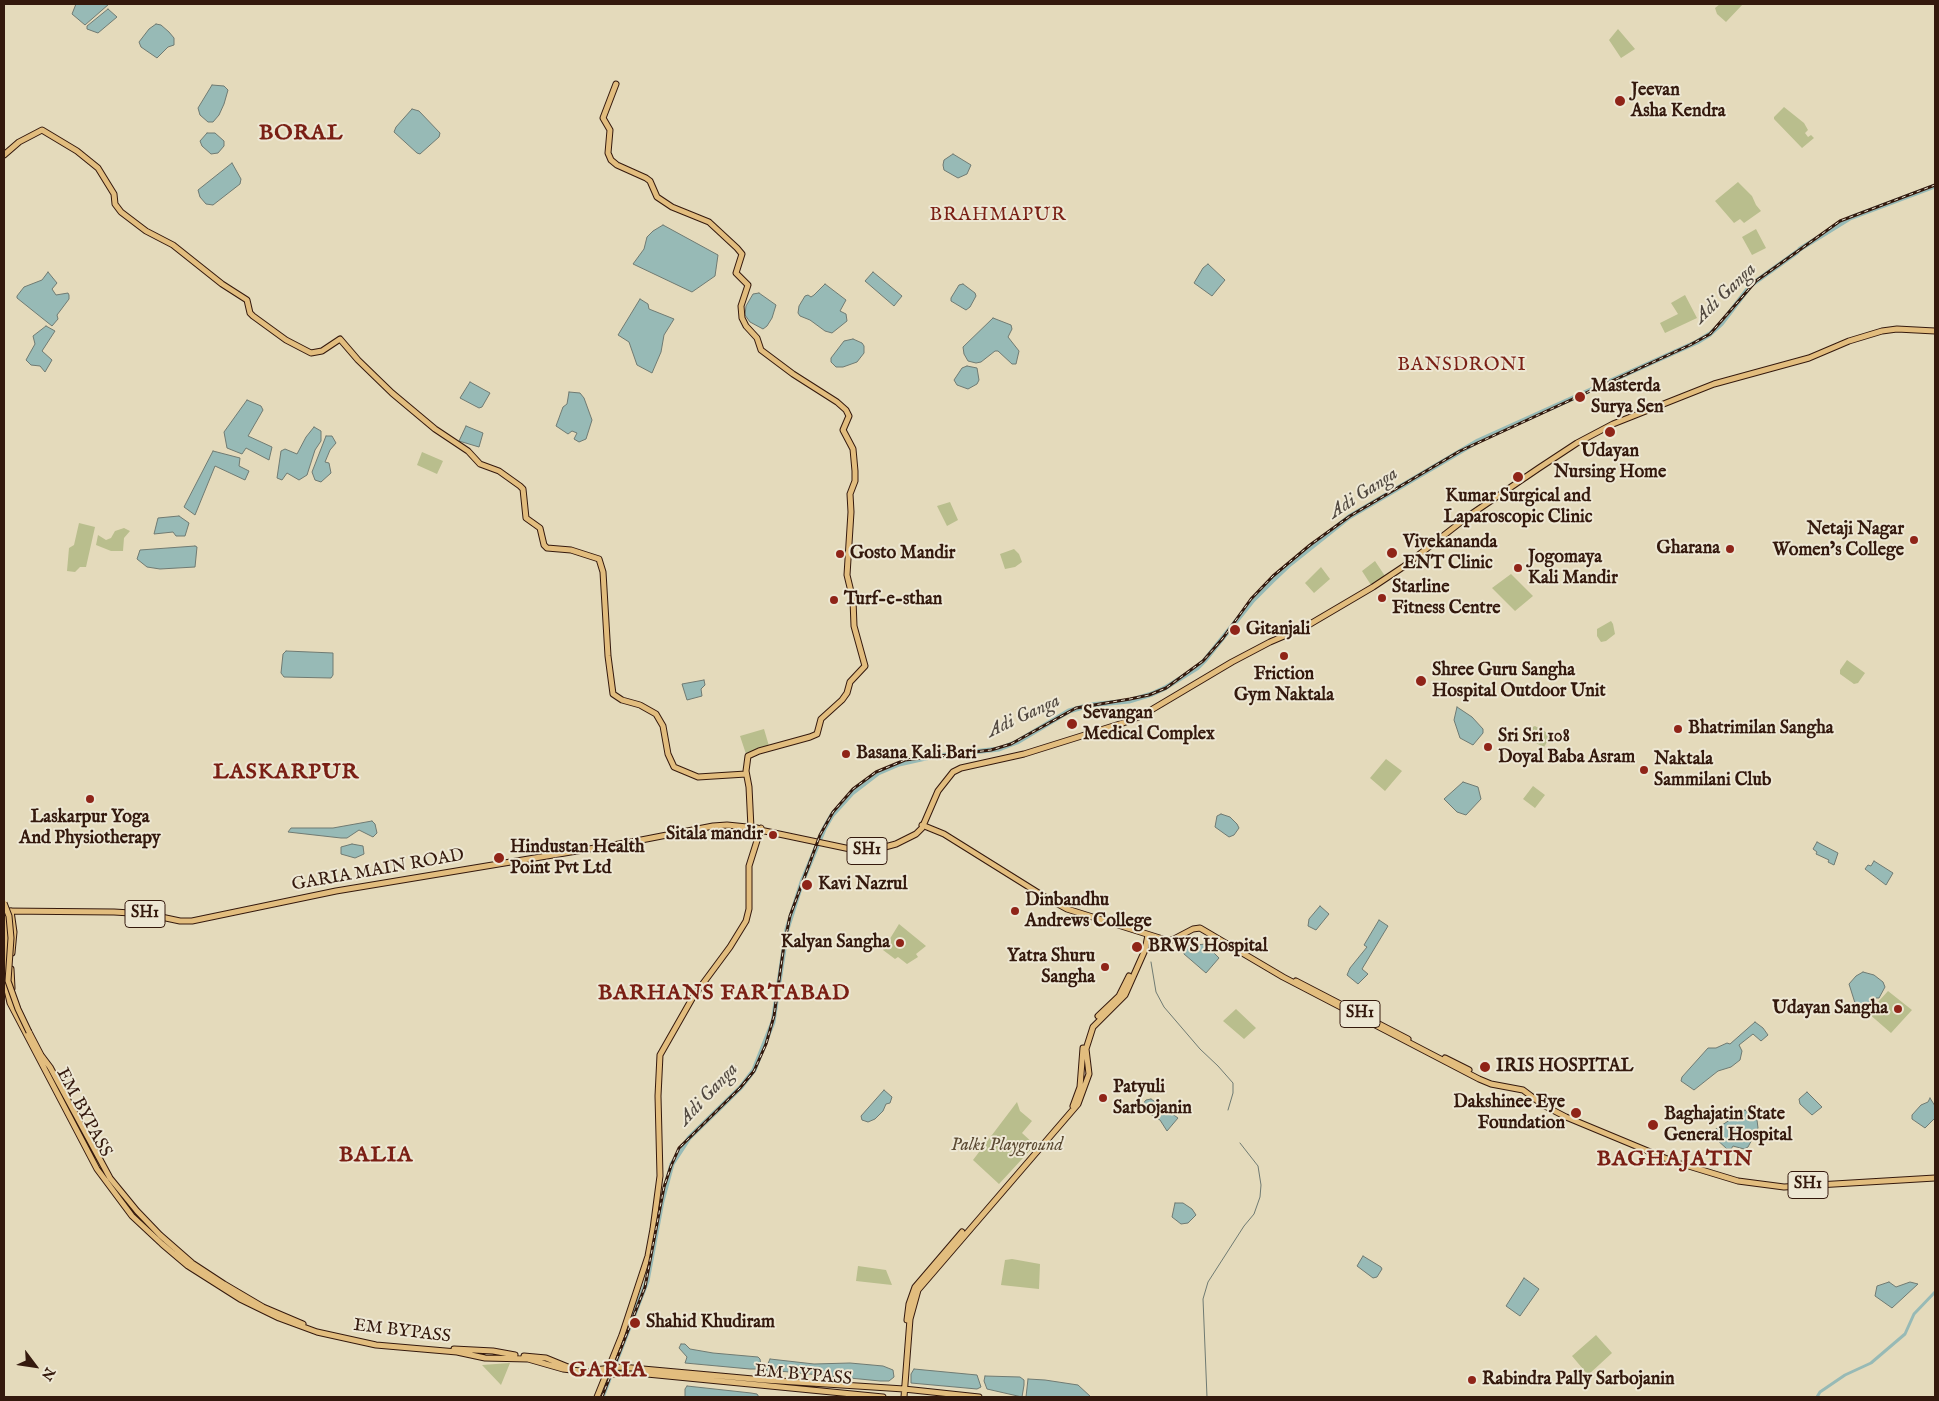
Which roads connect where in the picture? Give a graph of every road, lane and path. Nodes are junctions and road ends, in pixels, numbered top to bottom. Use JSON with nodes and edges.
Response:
{"nodes":[{"id":1,"x":616,"y":84,"type":"dead end"},
{"id":2,"x":4,"y":155,"type":"edge"},
{"id":3,"x":1935,"y":331,"type":"edge"},
{"id":4,"x":746,"y":774,"type":"junction"},
{"id":5,"x":923,"y":825,"type":"junction"},
{"id":6,"x":757,"y":828,"type":"junction"},
{"id":7,"x":4,"y":903,"type":"edge"},
{"id":8,"x":11,"y":911,"type":"junction"},
{"id":9,"x":4,"y":912,"type":"edge"},
{"id":10,"x":1147,"y":935,"type":"junction"},
{"id":11,"x":4,"y":992,"type":"edge"},
{"id":12,"x":29,"y":1034,"type":"junction"},
{"id":13,"x":31,"y":1044,"type":"junction"},
{"id":14,"x":40,"y":1057,"type":"junction"},
{"id":15,"x":1489,"y":1082,"type":"junction"},
{"id":16,"x":1684,"y":1166,"type":"junction"},
{"id":17,"x":1935,"y":1178,"type":"edge"},
{"id":18,"x":608,"y":1371,"type":"junction"},
{"id":19,"x":902,"y":1389,"type":"junction"},
{"id":20,"x":597,"y":1397,"type":"edge"},
{"id":21,"x":883,"y":1397,"type":"edge"},
{"id":22,"x":902,"y":1397,"type":"edge"},
{"id":23,"x":979,"y":1397,"type":"edge"}],
"edges":[{"from":1,"to":4,"type":"main road"},
{"from":2,"to":4,"type":"main road"},
{"from":3,"to":5,"type":"main road"},
{"from":4,"to":6,"type":"main road"},
{"from":5,"to":6,"type":"main road","name":"GARIA MAIN ROAD","number":"SH1"},
{"from":5,"to":10,"type":"main road","number":"SH1"},
{"from":6,"to":8,"type":"main road","name":"GARIA MAIN ROAD","number":"SH1"},
{"from":6,"to":18,"type":"main road"},
{"from":7,"to":12,"type":"main road","bridge":true},
{"from":8,"to":9,"type":"main road","name":"GARIA MAIN ROAD","number":"SH1"},
{"from":8,"to":12,"type":"main road"},
{"from":9,"to":12,"type":"main road","bridge":true},
{"from":10,"to":15,"type":"main road","number":"SH1"},
{"from":10,"to":19,"type":"main road"},
{"from":11,"to":13,"type":"main road"},
{"from":12,"to":13,"type":"main road","name":"EM BYPASS"},
{"from":12,"to":14,"type":"main road"},
{"from":13,"to":14,"type":"main road","name":"EM BYPASS"},
{"from":14,"to":18,"type":"main road"},
{"from":15,"to":16,"type":"main road","number":"SH1"},
{"from":15,"to":16,"type":"main road","number":"SH1"},
{"from":16,"to":17,"type":"main road","number":"SH1"},
{"from":18,"to":19,"type":"main road"},
{"from":18,"to":20,"type":"main road"},
{"from":18,"to":21,"type":"main road","name":"EM BYPASS"},
{"from":19,"to":22,"type":"main road"},
{"from":19,"to":23,"type":"main road"}]}
